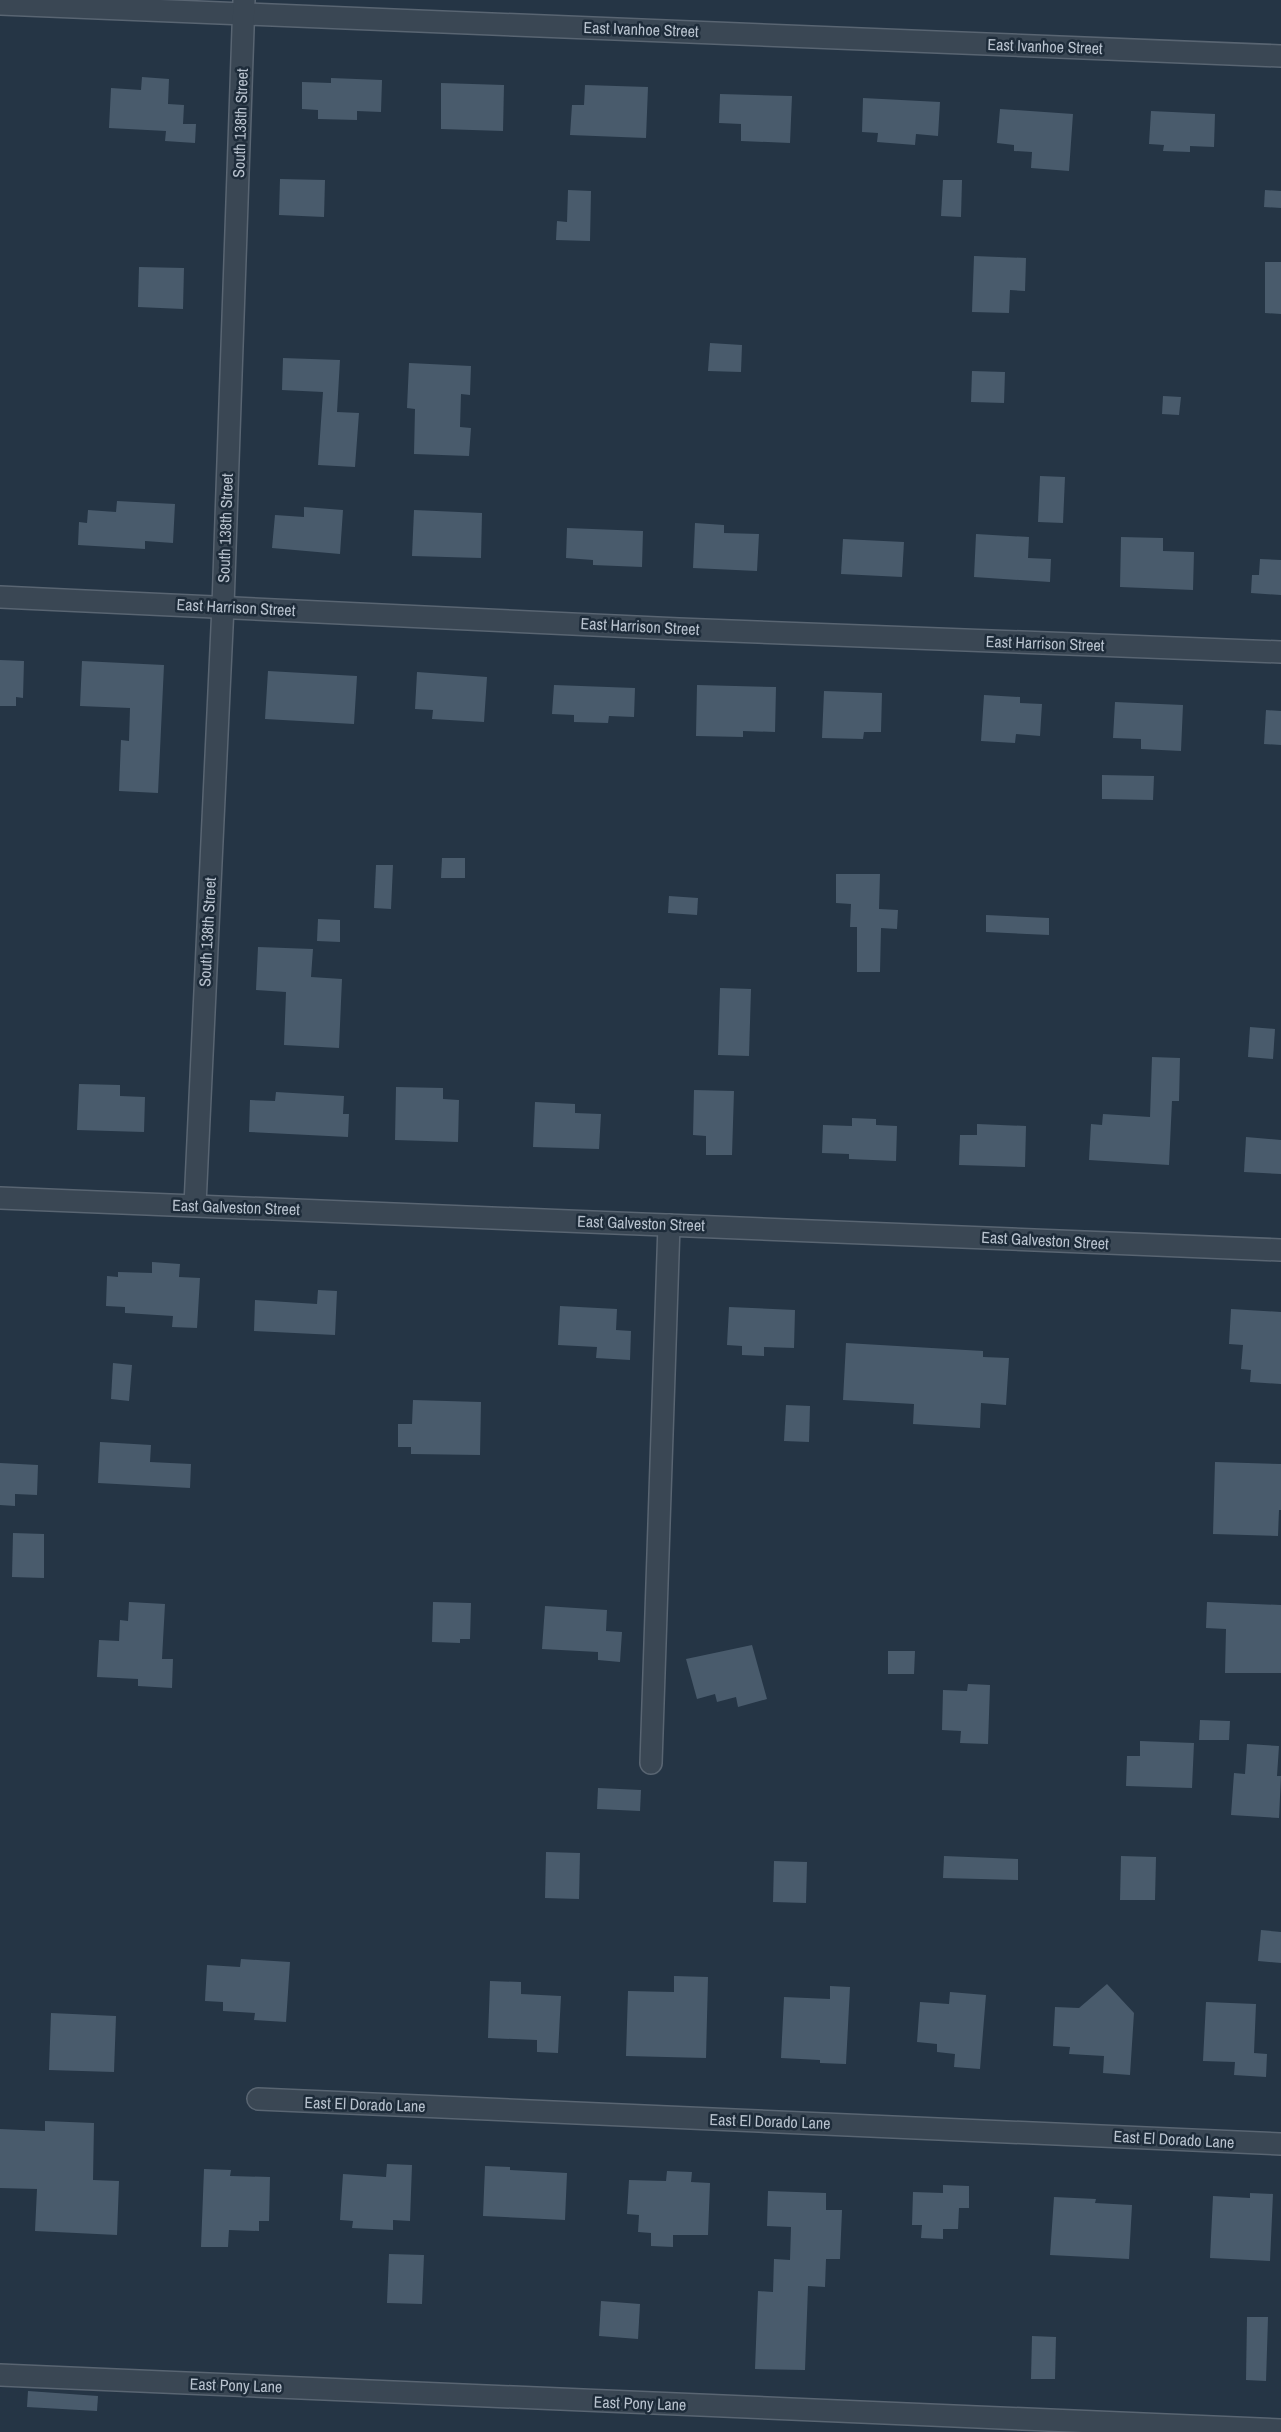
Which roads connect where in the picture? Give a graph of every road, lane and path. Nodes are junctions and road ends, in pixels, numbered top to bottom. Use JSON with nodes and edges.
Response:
{"nodes":[{"id":1,"x":0,"y":4,"type":"edge"},
{"id":2,"x":244,"y":6,"type":"edge"},
{"id":3,"x":1281,"y":56,"type":"edge"},
{"id":4,"x":0,"y":597,"type":"edge"},
{"id":5,"x":222,"y":606,"type":"junction"},
{"id":6,"x":1281,"y":652,"type":"edge"},
{"id":7,"x":0,"y":1198,"type":"edge"},
{"id":8,"x":195,"y":1205,"type":"junction"},
{"id":9,"x":669,"y":1225,"type":"junction"},
{"id":10,"x":1281,"y":1250,"type":"edge"},
{"id":11,"x":651,"y":1763,"type":"dead end"},
{"id":12,"x":258,"y":2099,"type":"dead end"},
{"id":13,"x":1281,"y":2144,"type":"edge"},
{"id":14,"x":0,"y":2375,"type":"edge"},
{"id":15,"x":1281,"y":2430,"type":"edge"}],
"edges":[{"from":1,"to":2,"type":"street","name":"East Ivanhoe Street"},
{"from":2,"to":3,"type":"street","name":"East Ivanhoe Street"},
{"from":2,"to":5,"type":"street","name":"South 138th Street"},
{"from":4,"to":5,"type":"street","name":"East Harrison Street"},
{"from":5,"to":6,"type":"street","name":"East Harrison Street"},
{"from":5,"to":8,"type":"street","name":"South 138th Street"},
{"from":7,"to":8,"type":"street","name":"East Galveston Street"},
{"from":8,"to":9,"type":"street","name":"East Galveston Street"},
{"from":9,"to":10,"type":"street","name":"East Galveston Street"},
{"from":9,"to":11,"type":"street"},
{"from":12,"to":13,"type":"street","name":"East El Dorado Lane"},
{"from":14,"to":15,"type":"street","name":"East Pony Lane"}]}
